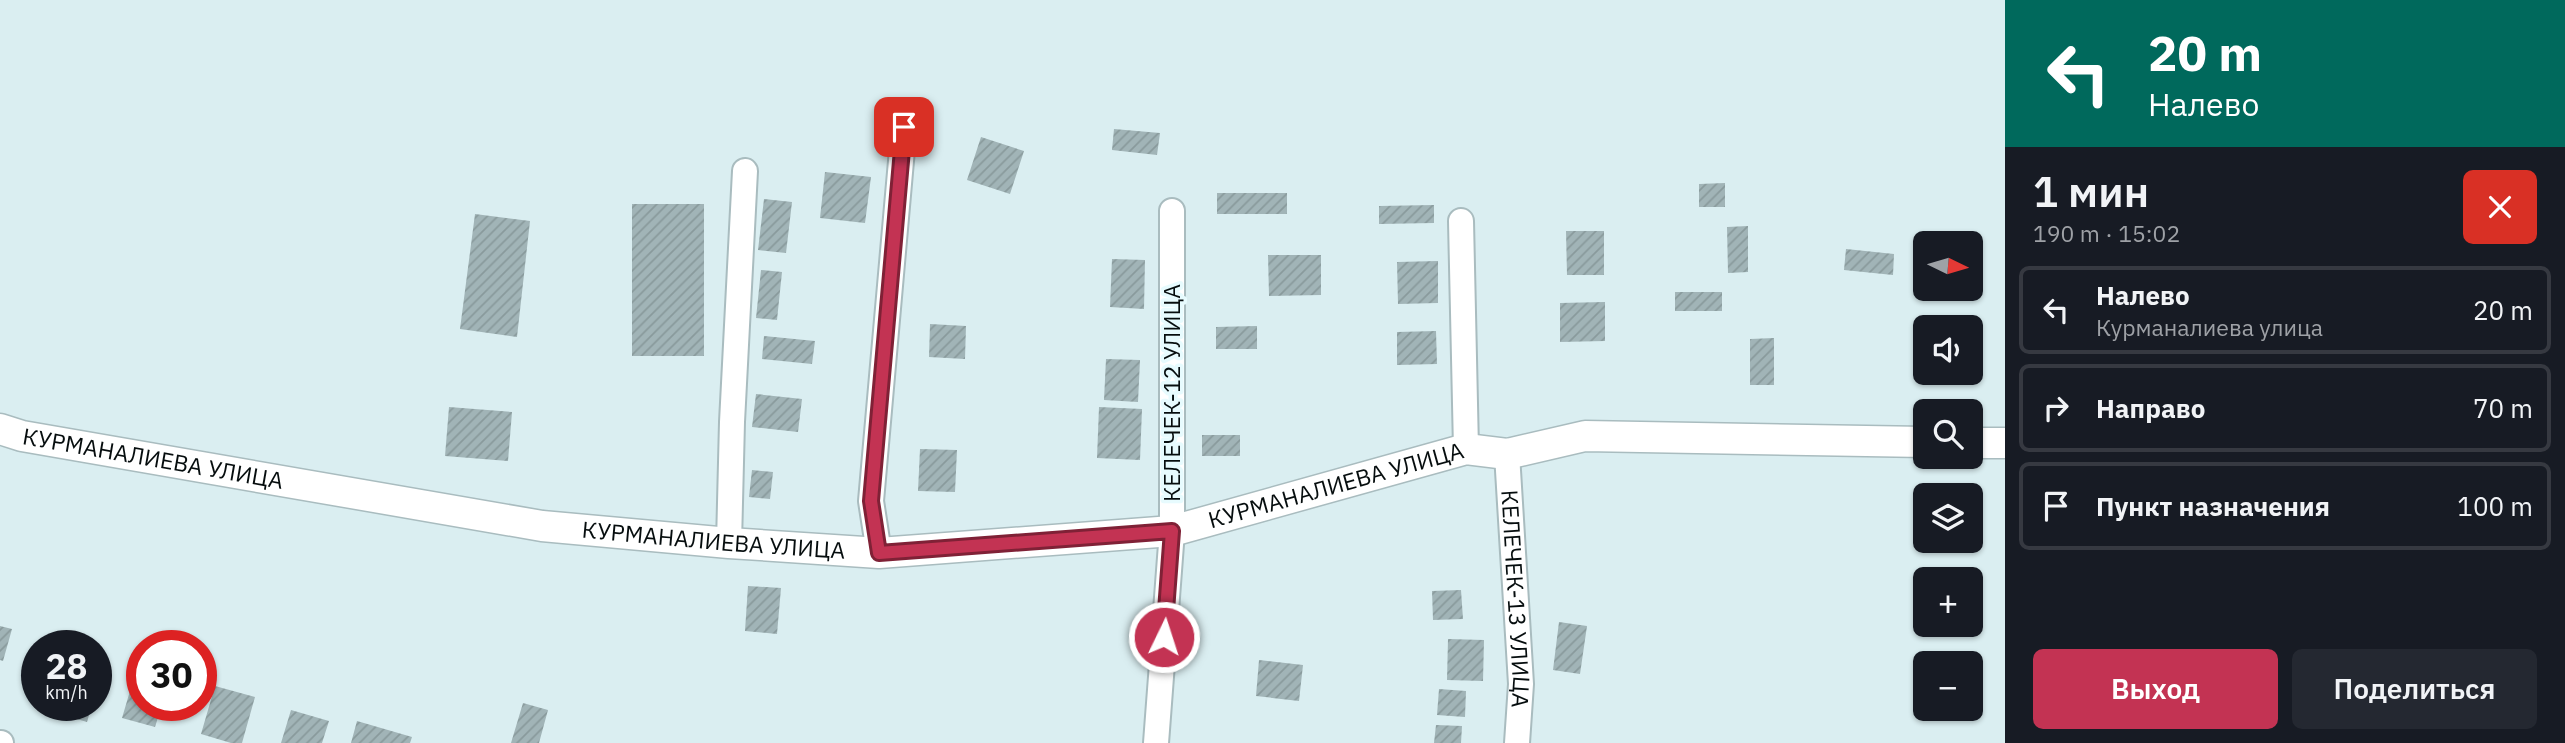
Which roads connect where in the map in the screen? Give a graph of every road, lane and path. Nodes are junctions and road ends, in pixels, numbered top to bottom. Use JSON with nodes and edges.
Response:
{"nodes":[{"id":1,"x":904,"y":127,"type":"dead end"},
{"id":2,"x":745,"y":171,"type":"dead end"},
{"id":3,"x":1172,"y":211,"type":"dead end"},
{"id":4,"x":1461,"y":221,"type":"dead end"},
{"id":5,"x":0,"y":429,"type":"edge"},
{"id":6,"x":1913,"y":442,"type":"edge"},
{"id":7,"x":1983,"y":443,"type":"edge"},
{"id":8,"x":2005,"y":443,"type":"edge"},
{"id":9,"x":1466,"y":449,"type":"junction"},
{"id":10,"x":1507,"y":454,"type":"junction"},
{"id":11,"x":1172,"y":531,"type":"junction"},
{"id":12,"x":729,"y":543,"type":"junction"},
{"id":13,"x":879,"y":553,"type":"junction"},
{"id":14,"x":1157,"y":743,"type":"edge"},
{"id":15,"x":1517,"y":743,"type":"edge"}],
"edges":[{"from":1,"to":13,"type":"street"},
{"from":2,"to":12,"type":"street"},
{"from":3,"to":11,"type":"street","name":"КЕЛЕЧЕК-12 УЛИЦА"},
{"from":4,"to":9,"type":"street"},
{"from":5,"to":12,"type":"street","name":"КУРМАНАЛИЕВА УЛИЦА"},
{"from":6,"to":10,"type":"street","name":"КУРМАНАЛИЕВА УЛИЦА"},
{"from":7,"to":8,"type":"street"},
{"from":9,"to":10,"type":"street","name":"КУРМАНАЛИЕВА УЛИЦА"},
{"from":9,"to":11,"type":"street","name":"КУРМАНАЛИЕВА УЛИЦА"},
{"from":10,"to":15,"type":"street","name":"КЕЛЕЧЕК-13 УЛИЦА"},
{"from":11,"to":13,"type":"street","name":"КУРМАНАЛИЕВА УЛИЦА"},
{"from":11,"to":14,"type":"street","name":"КЕЛЕЧЕК-12 УЛИЦА"},
{"from":12,"to":13,"type":"street","name":"КУРМАНАЛИЕВА УЛИЦА"}]}
